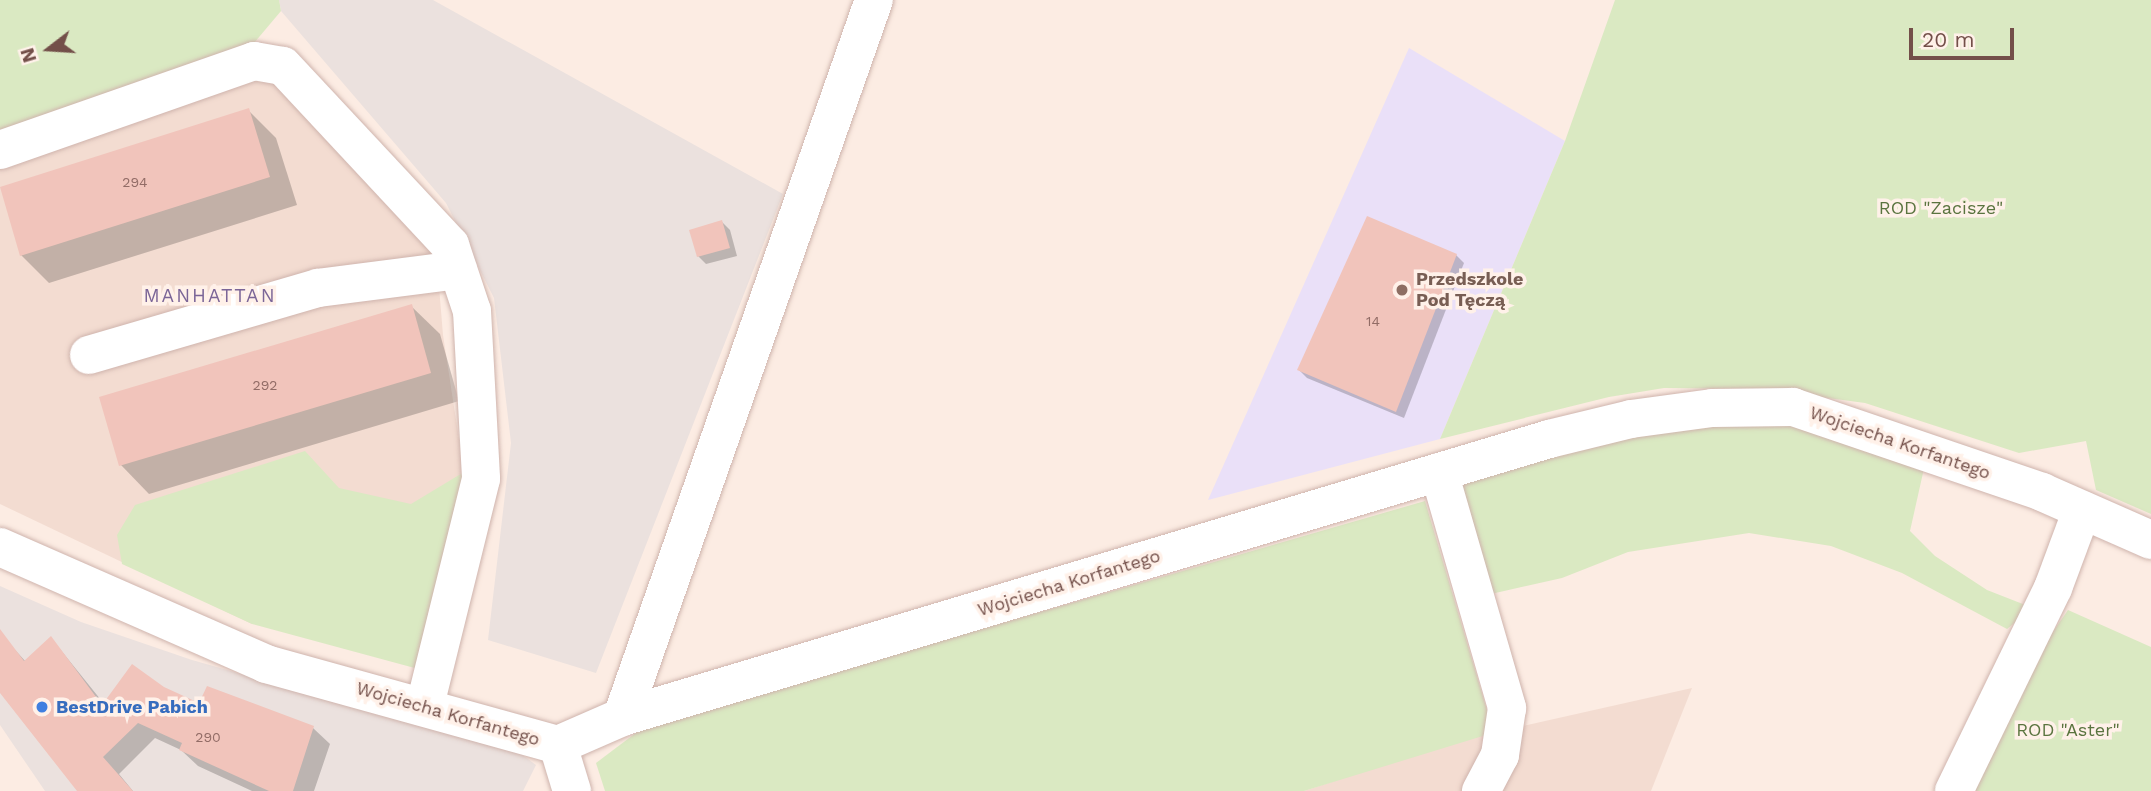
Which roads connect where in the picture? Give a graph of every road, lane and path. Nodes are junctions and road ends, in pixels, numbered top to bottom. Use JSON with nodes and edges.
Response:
{"nodes":[{"id":1,"x":874,"y":0,"type":"edge"},
{"id":2,"x":0,"y":150,"type":"edge"},
{"id":3,"x":458,"y":270,"type":"junction"},
{"id":4,"x":89,"y":355,"type":"dead end"},
{"id":5,"x":1439,"y":472,"type":"junction"},
{"id":6,"x":2082,"y":510,"type":"junction"},
{"id":7,"x":2151,"y":540,"type":"edge"},
{"id":8,"x":0,"y":547,"type":"edge"},
{"id":9,"x":425,"y":706,"type":"junction"},
{"id":10,"x":622,"y":717,"type":"junction"},
{"id":11,"x":558,"y":746,"type":"junction"},
{"id":12,"x":572,"y":791,"type":"edge"},
{"id":13,"x":1481,"y":791,"type":"edge"},
{"id":14,"x":1954,"y":791,"type":"edge"}],
"edges":[{"from":1,"to":10,"type":"street"},
{"from":2,"to":3,"type":"street"},
{"from":3,"to":4,"type":"street"},
{"from":3,"to":9,"type":"street"},
{"from":5,"to":6,"type":"street","name":"Wojciecha Korfantego"},
{"from":5,"to":10,"type":"street","name":"Wojciecha Korfantego"},
{"from":5,"to":13,"type":"street"},
{"from":6,"to":7,"type":"street","name":"Wojciecha Korfantego"},
{"from":6,"to":14,"type":"street"},
{"from":8,"to":9,"type":"street","name":"Wojciecha Korfantego"},
{"from":9,"to":11,"type":"street","name":"Wojciecha Korfantego"},
{"from":10,"to":11,"type":"street","name":"Wojciecha Korfantego"},
{"from":11,"to":12,"type":"street"}]}
